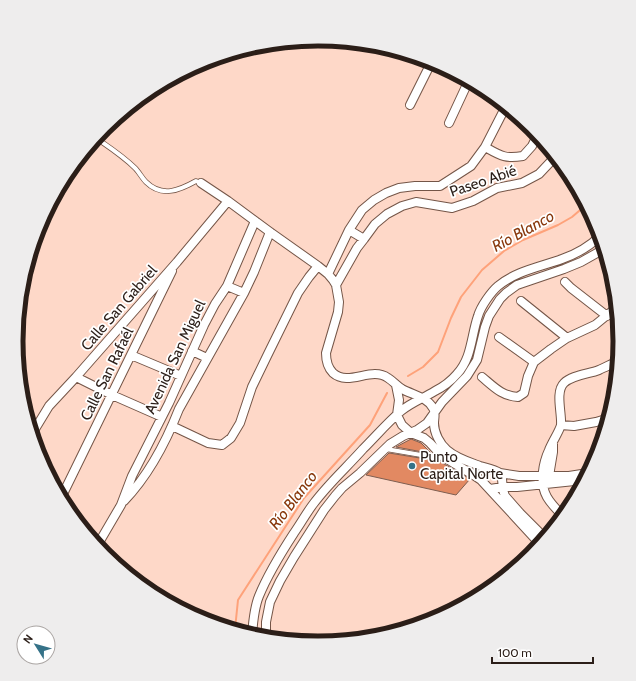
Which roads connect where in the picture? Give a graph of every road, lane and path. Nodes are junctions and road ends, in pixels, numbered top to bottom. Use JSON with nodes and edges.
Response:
{"nodes":[{"id":1,"x":429,"y":67,"type":"edge"},
{"id":2,"x":467,"y":85,"type":"edge"},
{"id":3,"x":410,"y":106,"type":"dead end"},
{"id":4,"x":504,"y":111,"type":"edge"},
{"id":5,"x":449,"y":123,"type":"dead end"},
{"id":6,"x":535,"y":140,"type":"edge"},
{"id":7,"x":100,"y":141,"type":"edge"},
{"id":8,"x":485,"y":147,"type":"junction"},
{"id":9,"x":552,"y":161,"type":"edge"},
{"id":10,"x":201,"y":183,"type":"joint"},
{"id":11,"x":415,"y":186,"type":"junction"},
{"id":12,"x":228,"y":201,"type":"junction"},
{"id":13,"x":416,"y":202,"type":"junction"},
{"id":14,"x":256,"y":221,"type":"junction"},
{"id":15,"x":350,"y":230,"type":"junction"},
{"id":16,"x":270,"y":232,"type":"junction"},
{"id":17,"x":364,"y":239,"type":"junction"},
{"id":18,"x":595,"y":241,"type":"edge"},
{"id":19,"x":599,"y":251,"type":"edge"},
{"id":20,"x":177,"y":262,"type":"junction"},
{"id":21,"x":318,"y":266,"type":"junction"},
{"id":22,"x":328,"y":274,"type":"junction"},
{"id":23,"x":565,"y":282,"type":"dead end"},
{"id":24,"x":336,"y":285,"type":"junction"},
{"id":25,"x":227,"y":286,"type":"junction"},
{"id":26,"x":244,"y":293,"type":"junction"},
{"id":27,"x":521,"y":301,"type":"dead end"},
{"id":28,"x":611,"y":312,"type":"edge"},
{"id":29,"x":607,"y":316,"type":"junction"},
{"id":30,"x":499,"y":337,"type":"dead end"},
{"id":31,"x":567,"y":338,"type":"junction"},
{"id":32,"x":192,"y":351,"type":"junction"},
{"id":33,"x":131,"y":355,"type":"junction"},
{"id":34,"x":207,"y":358,"type":"junction"},
{"id":35,"x":534,"y":362,"type":"junction"},
{"id":36,"x":612,"y":364,"type":"edge"},
{"id":37,"x":181,"y":376,"type":"junction"},
{"id":38,"x":482,"y":377,"type":"dead end"},
{"id":39,"x":76,"y":378,"type":"junction"},
{"id":40,"x":396,"y":385,"type":"junction"},
{"id":41,"x":112,"y":395,"type":"junction"},
{"id":42,"x":422,"y":398,"type":"junction"},
{"id":43,"x":169,"y":403,"type":"junction"},
{"id":44,"x":179,"y":409,"type":"junction"},
{"id":45,"x":435,"y":412,"type":"junction"},
{"id":46,"x":397,"y":415,"type":"junction"},
{"id":47,"x":162,"y":417,"type":"junction"},
{"id":48,"x":602,"y":420,"type":"edge"},
{"id":49,"x":561,"y":425,"type":"junction"},
{"id":50,"x":172,"y":426,"type":"junction"},
{"id":51,"x":36,"y":427,"type":"edge"},
{"id":52,"x":410,"y":433,"type":"junction"},
{"id":53,"x":147,"y":447,"type":"junction"},
{"id":54,"x":385,"y":449,"type":"junction"},
{"id":55,"x":159,"y":452,"type":"junction"},
{"id":56,"x":427,"y":456,"type":"dead end"},
{"id":57,"x":489,"y":468,"type":"junction"},
{"id":58,"x":500,"y":473,"type":"junction"},
{"id":59,"x":581,"y":474,"type":"edge"},
{"id":60,"x":519,"y":476,"type":"junction"},
{"id":61,"x":481,"y":480,"type":"junction"},
{"id":62,"x":546,"y":480,"type":"junction"},
{"id":63,"x":578,"y":480,"type":"edge"},
{"id":64,"x":503,"y":487,"type":"junction"},
{"id":65,"x":516,"y":487,"type":"junction"},
{"id":66,"x":490,"y":489,"type":"junction"},
{"id":67,"x":65,"y":491,"type":"edge"},
{"id":68,"x":510,"y":502,"type":"junction"},
{"id":69,"x":120,"y":505,"type":"junction"},
{"id":70,"x":558,"y":511,"type":"edge"},
{"id":71,"x":541,"y":534,"type":"edge"},
{"id":72,"x":536,"y":539,"type":"edge"},
{"id":73,"x":101,"y":540,"type":"edge"},
{"id":74,"x":269,"y":576,"type":"junction"},
{"id":75,"x":280,"y":582,"type":"junction"},
{"id":76,"x":252,"y":628,"type":"edge"},
{"id":77,"x":266,"y":631,"type":"edge"}],
"edges":[{"from":1,"to":3,"type":"street"},
{"from":2,"to":5,"type":"street"},
{"from":4,"to":8,"type":"street","name":"Paseo Abié"},
{"from":6,"to":8,"type":"street"},
{"from":7,"to":10,"type":"lane"},
{"from":8,"to":11,"type":"street","name":"Paseo Abié"},
{"from":9,"to":13,"type":"street","name":"Paseo Abié"},
{"from":10,"to":12,"type":"street"},
{"from":11,"to":13,"type":"street"},
{"from":11,"to":15,"type":"street","name":"Paseo Abié"},
{"from":12,"to":14,"type":"street"},
{"from":12,"to":20,"type":"street","name":"Calle San Gabriel"},
{"from":13,"to":17,"type":"street","name":"Paseo Abié"},
{"from":14,"to":16,"type":"street"},
{"from":14,"to":25,"type":"street","name":"Avenida San Miguel"},
{"from":15,"to":17,"type":"street"},
{"from":15,"to":22,"type":"street","name":"Paseo Abié"},
{"from":16,"to":21,"type":"street"},
{"from":16,"to":26,"type":"street","name":"Avenida San Miguel"},
{"from":17,"to":24,"type":"street","name":"Paseo Abié"},
{"from":18,"to":42,"type":"street"},
{"from":19,"to":45,"type":"street"},
{"from":20,"to":33,"type":"street","name":"Calle San Rafaél"},
{"from":20,"to":39,"type":"street","name":"Calle San Gabriel"},
{"from":21,"to":22,"type":"street"},
{"from":21,"to":50,"type":"street"},
{"from":22,"to":24,"type":"street"},
{"from":23,"to":29,"type":"street"},
{"from":24,"to":40,"type":"street"},
{"from":25,"to":26,"type":"street"},
{"from":25,"to":32,"type":"street","name":"Avenida San Miguel"},
{"from":26,"to":34,"type":"street","name":"Avenida San Miguel"},
{"from":27,"to":31,"type":"street"},
{"from":28,"to":29,"type":"street"},
{"from":29,"to":31,"type":"street"},
{"from":30,"to":35,"type":"street"},
{"from":31,"to":35,"type":"street"},
{"from":32,"to":34,"type":"street"},
{"from":32,"to":37,"type":"street","name":"Avenida San Miguel"},
{"from":33,"to":37,"type":"street"},
{"from":33,"to":41,"type":"street","name":"Calle San Rafaél"},
{"from":34,"to":44,"type":"street","name":"Avenida San Miguel"},
{"from":35,"to":38,"type":"street"},
{"from":36,"to":49,"type":"street"},
{"from":37,"to":43,"type":"street","name":"Avenida San Miguel"},
{"from":39,"to":41,"type":"street"},
{"from":39,"to":51,"type":"street","name":"Calle San Gabriel"},
{"from":40,"to":42,"type":"street"},
{"from":40,"to":46,"type":"street"},
{"from":41,"to":47,"type":"street"},
{"from":41,"to":67,"type":"street","name":"Calle San Rafaél"},
{"from":42,"to":45,"type":"street"},
{"from":42,"to":46,"type":"street"},
{"from":43,"to":44,"type":"street"},
{"from":43,"to":47,"type":"street","name":"Avenida San Miguel"},
{"from":44,"to":50,"type":"street","name":"Avenida San Miguel"},
{"from":45,"to":52,"type":"street"},
{"from":45,"to":57,"type":"street"},
{"from":46,"to":52,"type":"street"},
{"from":46,"to":74,"type":"street"},
{"from":47,"to":53,"type":"street","name":"Avenida San Miguel"},
{"from":48,"to":49,"type":"street"},
{"from":49,"to":62,"type":"street"},
{"from":50,"to":55,"type":"street","name":"Avenida San Miguel"},
{"from":52,"to":54,"type":"street"},
{"from":52,"to":61,"type":"street"},
{"from":53,"to":55,"type":"street"},
{"from":53,"to":69,"type":"street","name":"Avenida San Miguel"},
{"from":54,"to":56,"type":"lane"},
{"from":54,"to":75,"type":"street"},
{"from":55,"to":69,"type":"street","name":"Avenida San Miguel"},
{"from":57,"to":58,"type":"street"},
{"from":57,"to":61,"type":"street"},
{"from":58,"to":60,"type":"street"},
{"from":58,"to":64,"type":"street"},
{"from":59,"to":62,"type":"street"},
{"from":60,"to":62,"type":"street"},
{"from":60,"to":65,"type":"street"},
{"from":61,"to":66,"type":"street"},
{"from":62,"to":63,"type":"street"},
{"from":62,"to":65,"type":"street"},
{"from":62,"to":70,"type":"street"},
{"from":64,"to":65,"type":"street"},
{"from":64,"to":66,"type":"street"},
{"from":64,"to":68,"type":"street"},
{"from":65,"to":68,"type":"street"},
{"from":66,"to":72,"type":"street"},
{"from":68,"to":71,"type":"street"},
{"from":69,"to":73,"type":"street","name":"Avenida San Miguel"},
{"from":74,"to":75,"type":"street"},
{"from":74,"to":76,"type":"street"},
{"from":75,"to":77,"type":"street"}]}
